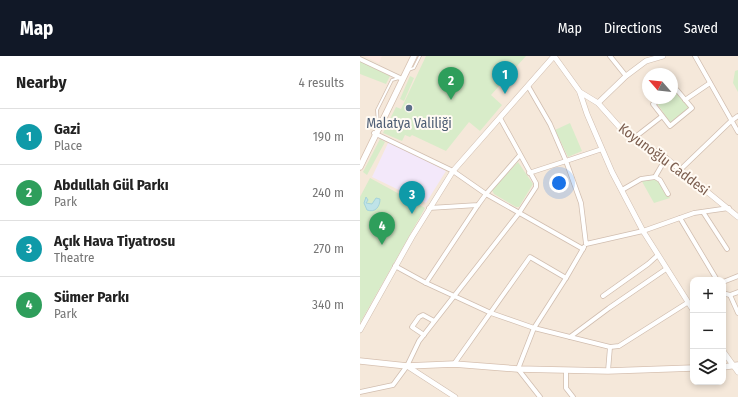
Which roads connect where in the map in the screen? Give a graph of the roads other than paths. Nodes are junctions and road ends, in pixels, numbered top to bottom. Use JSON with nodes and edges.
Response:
{"nodes":[{"id":1,"x":412,"y":56,"type":"edge"},
{"id":2,"x":420,"y":56,"type":"edge"},
{"id":3,"x":554,"y":56,"type":"edge"},
{"id":4,"x":610,"y":56,"type":"edge"},
{"id":5,"x":642,"y":56,"type":"edge"},
{"id":6,"x":663,"y":56,"type":"edge"},
{"id":7,"x":694,"y":56,"type":"edge"},
{"id":8,"x":360,"y":59,"type":"edge"},
{"id":9,"x":646,"y":61,"type":"junction"},
{"id":10,"x":407,"y":70,"type":"junction"},
{"id":11,"x":626,"y":76,"type":"junction"},
{"id":12,"x":400,"y":78,"type":"junction"},
{"id":13,"x":710,"y":84,"type":"junction"},
{"id":14,"x":528,"y":86,"type":"junction"},
{"id":15,"x":678,"y":91,"type":"edge"},
{"id":16,"x":580,"y":92,"type":"junction"},
{"id":17,"x":685,"y":100,"type":"junction"},
{"id":18,"x":598,"y":103,"type":"junction"},
{"id":19,"x":653,"y":104,"type":"edge"},
{"id":20,"x":738,"y":116,"type":"edge"},
{"id":21,"x":661,"y":117,"type":"junction"},
{"id":22,"x":500,"y":118,"type":"junction"},
{"id":23,"x":731,"y":121,"type":"junction"},
{"id":24,"x":738,"y":132,"type":"edge"},
{"id":25,"x":375,"y":134,"type":"junction"},
{"id":26,"x":634,"y":138,"type":"junction"},
{"id":27,"x":602,"y":149,"type":"junction"},
{"id":28,"x":520,"y":155,"type":"junction"},
{"id":29,"x":666,"y":158,"type":"junction"},
{"id":30,"x":566,"y":161,"type":"junction"},
{"id":31,"x":360,"y":162,"type":"edge"},
{"id":32,"x":360,"y":167,"type":"edge"},
{"id":33,"x":680,"y":170,"type":"junction"},
{"id":34,"x":453,"y":171,"type":"junction"},
{"id":35,"x":529,"y":173,"type":"junction"},
{"id":36,"x":655,"y":177,"type":"junction"},
{"id":37,"x":622,"y":190,"type":"junction"},
{"id":38,"x":486,"y":194,"type":"junction"},
{"id":39,"x":668,"y":194,"type":"dead end"},
{"id":40,"x":478,"y":205,"type":"junction"},
{"id":41,"x":429,"y":208,"type":"junction"},
{"id":42,"x":729,"y":208,"type":"junction"},
{"id":43,"x":519,"y":212,"type":"junction"},
{"id":44,"x":704,"y":212,"type":"junction"},
{"id":45,"x":738,"y":217,"type":"edge"},
{"id":46,"x":680,"y":218,"type":"junction"},
{"id":47,"x":643,"y":231,"type":"junction"},
{"id":48,"x":586,"y":244,"type":"junction"},
{"id":49,"x":583,"y":249,"type":"junction"},
{"id":50,"x":727,"y":249,"type":"dead end"},
{"id":51,"x":658,"y":255,"type":"junction"},
{"id":52,"x":395,"y":266,"type":"junction"},
{"id":53,"x":666,"y":269,"type":"junction"},
{"id":54,"x":738,"y":276,"type":"edge"},
{"id":55,"x":716,"y":277,"type":"edge"},
{"id":56,"x":566,"y":278,"type":"junction"},
{"id":57,"x":726,"y":281,"type":"edge"},
{"id":58,"x":426,"y":283,"type":"junction"},
{"id":59,"x":738,"y":292,"type":"edge"},
{"id":60,"x":726,"y":295,"type":"edge"},
{"id":61,"x":454,"y":296,"type":"junction"},
{"id":62,"x":603,"y":296,"type":"dead end"},
{"id":63,"x":690,"y":304,"type":"edge"},
{"id":64,"x":490,"y":313,"type":"junction"},
{"id":65,"x":738,"y":313,"type":"edge"},
{"id":66,"x":434,"y":321,"type":"junction"},
{"id":67,"x":534,"y":328,"type":"junction"},
{"id":68,"x":360,"y":330,"type":"edge"},
{"id":69,"x":424,"y":335,"type":"junction"},
{"id":70,"x":570,"y":337,"type":"junction"},
{"id":71,"x":610,"y":347,"type":"junction"},
{"id":72,"x":726,"y":354,"type":"edge"},
{"id":73,"x":360,"y":361,"type":"edge"},
{"id":74,"x":454,"y":364,"type":"junction"},
{"id":75,"x":407,"y":366,"type":"junction"},
{"id":76,"x":736,"y":366,"type":"edge"},
{"id":77,"x":690,"y":368,"type":"edge"},
{"id":78,"x":518,"y":369,"type":"junction"},
{"id":79,"x":566,"y":370,"type":"junction"},
{"id":80,"x":608,"y":371,"type":"junction"},
{"id":81,"x":738,"y":372,"type":"edge"},
{"id":82,"x":360,"y":392,"type":"edge"},
{"id":83,"x":455,"y":397,"type":"edge"},
{"id":84,"x":540,"y":397,"type":"edge"},
{"id":85,"x":573,"y":397,"type":"edge"}],
"edges":[{"from":1,"to":10,"type":"main road"},
{"from":1,"to":12,"type":"main road"},
{"from":2,"to":10,"type":"lane"},
{"from":3,"to":14,"type":"street"},
{"from":3,"to":16,"type":"street","name":"Koyunoğlu Caddesi"},
{"from":4,"to":11,"type":"street"},
{"from":5,"to":9,"type":"street"},
{"from":6,"to":9,"type":"street"},
{"from":7,"to":13,"type":"street"},
{"from":8,"to":12,"type":"street"},
{"from":9,"to":11,"type":"street"},
{"from":10,"to":25,"type":"main road"},
{"from":11,"to":18,"type":"street"},
{"from":12,"to":25,"type":"main road"},
{"from":13,"to":17,"type":"street"},
{"from":13,"to":23,"type":"street"},
{"from":14,"to":22,"type":"street"},
{"from":14,"to":30,"type":"street"},
{"from":15,"to":17,"type":"street"},
{"from":16,"to":18,"type":"street","name":"Koyunoğlu Caddesi"},
{"from":16,"to":27,"type":"street"},
{"from":17,"to":21,"type":"street"},
{"from":18,"to":26,"type":"street","name":"Koyunoğlu Caddesi"},
{"from":19,"to":21,"type":"street"},
{"from":20,"to":23,"type":"street"},
{"from":21,"to":26,"type":"street"},
{"from":22,"to":28,"type":"street"},
{"from":22,"to":34,"type":"street"},
{"from":23,"to":24,"type":"street"},
{"from":23,"to":33,"type":"street"},
{"from":25,"to":31,"type":"main road"},
{"from":25,"to":32,"type":"main road"},
{"from":25,"to":34,"type":"street"},
{"from":26,"to":29,"type":"street","name":"Koyunoğlu Caddesi"},
{"from":27,"to":30,"type":"street"},
{"from":27,"to":37,"type":"street"},
{"from":28,"to":35,"type":"street"},
{"from":28,"to":38,"type":"street"},
{"from":29,"to":33,"type":"street","name":"Koyunoğlu Caddesi"},
{"from":29,"to":36,"type":"street"},
{"from":30,"to":35,"type":"street"},
{"from":30,"to":48,"type":"street"},
{"from":33,"to":42,"type":"street","name":"Koyunoğlu Caddesi"},
{"from":34,"to":38,"type":"street"},
{"from":34,"to":41,"type":"street"},
{"from":35,"to":43,"type":"street"},
{"from":36,"to":37,"type":"street"},
{"from":36,"to":39,"type":"street"},
{"from":37,"to":47,"type":"street"},
{"from":38,"to":40,"type":"street"},
{"from":38,"to":43,"type":"street"},
{"from":40,"to":41,"type":"street"},
{"from":40,"to":58,"type":"street"},
{"from":41,"to":52,"type":"street"},
{"from":42,"to":44,"type":"street"},
{"from":42,"to":45,"type":"street","name":"Koyunoğlu Caddesi"},
{"from":43,"to":49,"type":"street"},
{"from":43,"to":61,"type":"street"},
{"from":44,"to":46,"type":"street"},
{"from":44,"to":50,"type":"street"},
{"from":46,"to":47,"type":"street"},
{"from":46,"to":55,"type":"street"},
{"from":47,"to":48,"type":"street"},
{"from":47,"to":51,"type":"street"},
{"from":48,"to":49,"type":"street"},
{"from":49,"to":56,"type":"street"},
{"from":51,"to":53,"type":"street"},
{"from":51,"to":62,"type":"street"},
{"from":52,"to":58,"type":"street"},
{"from":52,"to":68,"type":"street"},
{"from":53,"to":63,"type":"street"},
{"from":53,"to":70,"type":"street"},
{"from":54,"to":57,"type":"street"},
{"from":56,"to":64,"type":"street"},
{"from":56,"to":67,"type":"street"},
{"from":58,"to":61,"type":"street"},
{"from":59,"to":60,"type":"street"},
{"from":60,"to":65,"type":"street"},
{"from":61,"to":64,"type":"street"},
{"from":61,"to":66,"type":"street"},
{"from":63,"to":71,"type":"street"},
{"from":64,"to":67,"type":"street"},
{"from":64,"to":74,"type":"street"},
{"from":66,"to":69,"type":"street"},
{"from":66,"to":69,"type":"street"},
{"from":67,"to":70,"type":"street"},
{"from":67,"to":78,"type":"street"},
{"from":69,"to":75,"type":"street"},
{"from":70,"to":71,"type":"street"},
{"from":71,"to":80,"type":"street"},
{"from":72,"to":76,"type":"street"},
{"from":73,"to":75,"type":"main road"},
{"from":74,"to":75,"type":"main road"},
{"from":74,"to":78,"type":"main road"},
{"from":75,"to":82,"type":"street"},
{"from":75,"to":83,"type":"street"},
{"from":76,"to":81,"type":"street"},
{"from":77,"to":80,"type":"main road"},
{"from":78,"to":79,"type":"main road"},
{"from":78,"to":84,"type":"street"},
{"from":79,"to":80,"type":"main road"},
{"from":79,"to":85,"type":"street"}]}
